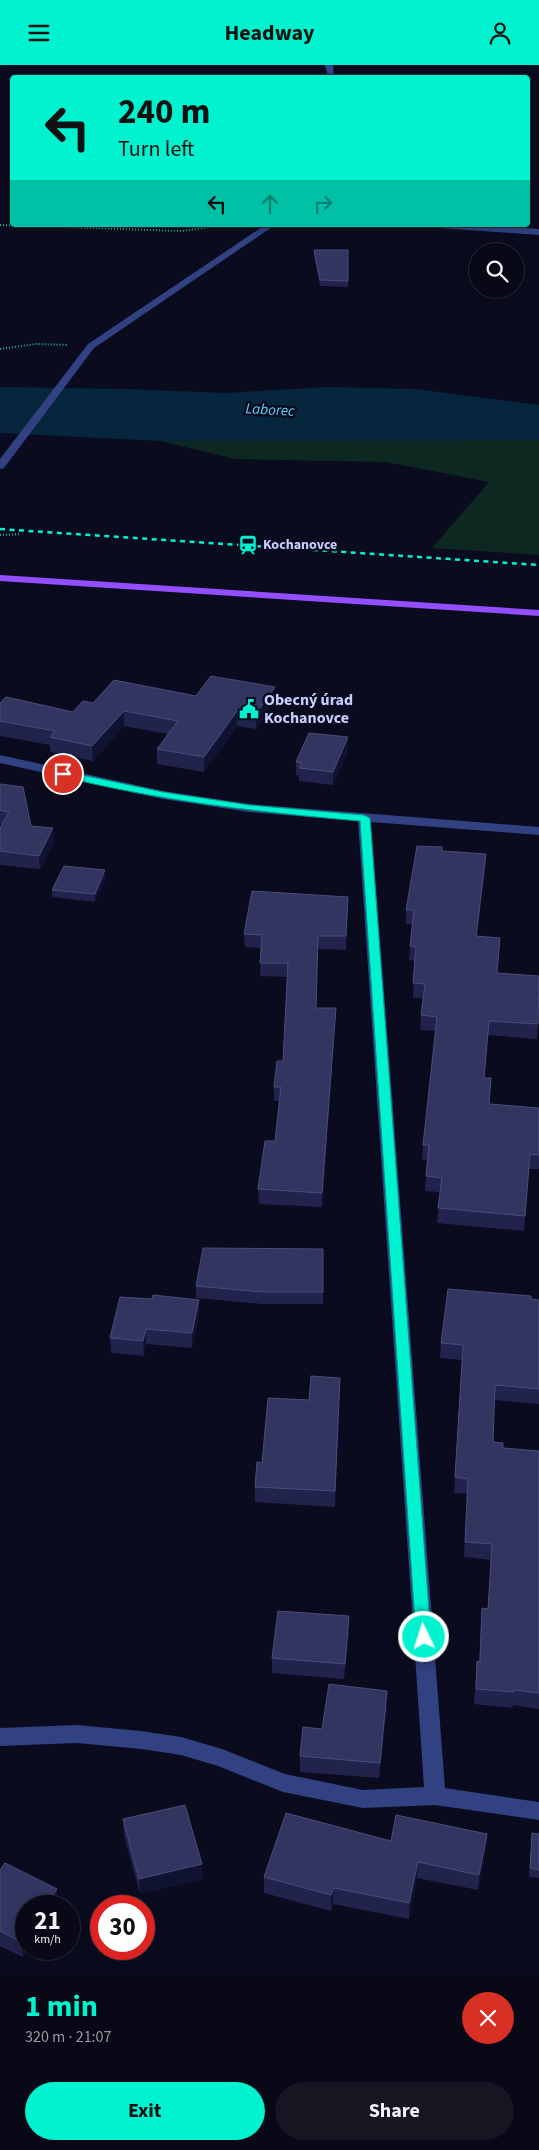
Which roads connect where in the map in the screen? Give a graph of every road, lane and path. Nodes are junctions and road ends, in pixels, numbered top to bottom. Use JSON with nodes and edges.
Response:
{"nodes":[{"id":1,"x":61,"y":227,"type":"edge"},
{"id":2,"x":211,"y":227,"type":"edge"},
{"id":3,"x":269,"y":227,"type":"edge"},
{"id":4,"x":468,"y":227,"type":"edge"},
{"id":5,"x":539,"y":232,"type":"edge"},
{"id":6,"x":91,"y":345,"type":"junction"},
{"id":7,"x":0,"y":349,"type":"edge"},
{"id":8,"x":0,"y":466,"type":"edge"},
{"id":9,"x":21,"y":534,"type":"dead end"},
{"id":10,"x":0,"y":535,"type":"edge"},
{"id":11,"x":0,"y":578,"type":"edge"},
{"id":12,"x":539,"y":613,"type":"edge"},
{"id":13,"x":0,"y":759,"type":"edge"},
{"id":14,"x":364,"y":818,"type":"junction"},
{"id":15,"x":539,"y":831,"type":"edge"},
{"id":16,"x":0,"y":1737,"type":"edge"},
{"id":17,"x":435,"y":1796,"type":"junction"},
{"id":18,"x":539,"y":1811,"type":"edge"}],
"edges":[{"from":1,"to":2,"type":"path"},
{"from":3,"to":6,"type":"street"},
{"from":4,"to":5,"type":"street"},
{"from":6,"to":7,"type":"path"},
{"from":6,"to":8,"type":"street"},
{"from":9,"to":10,"type":"path"},
{"from":11,"to":12,"type":"main road"},
{"from":13,"to":14,"type":"street"},
{"from":14,"to":15,"type":"street"},
{"from":14,"to":17,"type":"street"},
{"from":16,"to":17,"type":"street"},
{"from":17,"to":18,"type":"street"}]}
